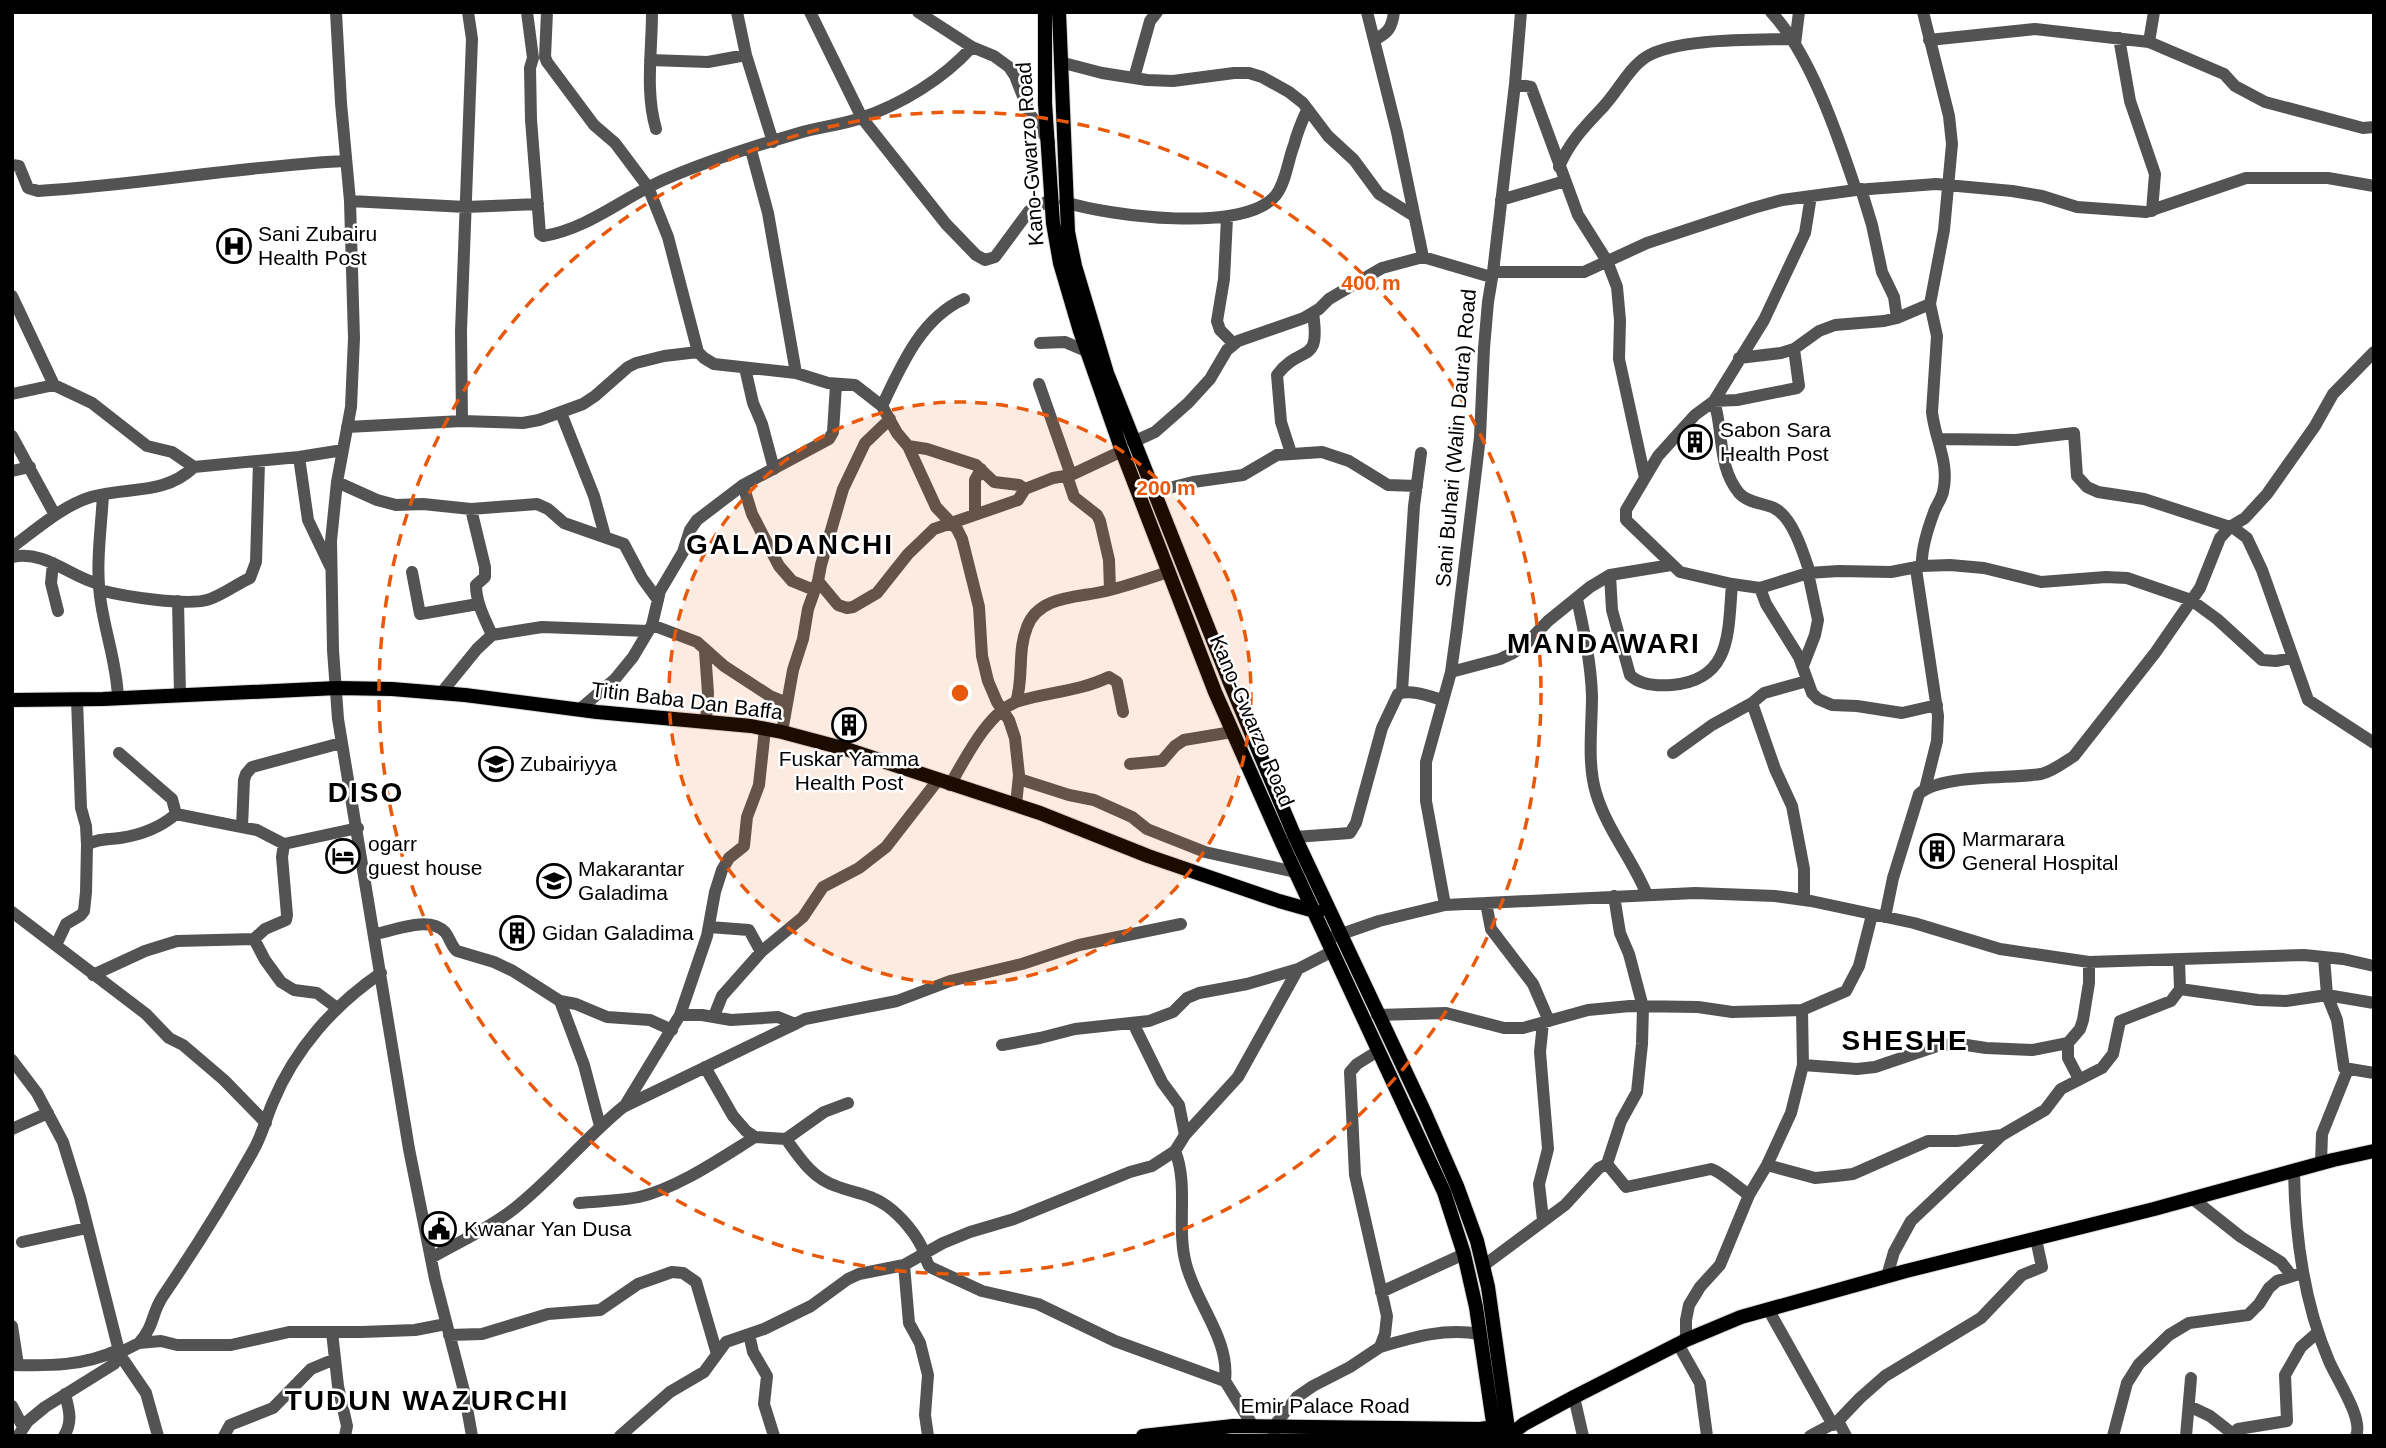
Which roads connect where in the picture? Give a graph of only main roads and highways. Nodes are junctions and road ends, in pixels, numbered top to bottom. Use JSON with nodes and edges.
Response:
{"nodes":[{"id":1,"x":1045,"y":12,"type":"edge"},
{"id":2,"x":1059,"y":12,"type":"edge"},
{"id":3,"x":1054,"y":117,"type":"junction"},
{"id":4,"x":1058,"y":200,"type":"junction"},
{"id":5,"x":1127,"y":447,"type":"junction"},
{"id":6,"x":1219,"y":652,"type":"junction"},
{"id":7,"x":1202,"y":659,"type":"junction"},
{"id":8,"x":12,"y":699,"type":"edge"},
{"id":9,"x":1321,"y":911,"type":"junction"},
{"id":10,"x":1333,"y":942,"type":"junction"},
{"id":11,"x":2374,"y":1151,"type":"edge"},
{"id":12,"x":1274,"y":1431,"type":"edge"},
{"id":13,"x":1503,"y":1432,"type":"edge"},
{"id":14,"x":1143,"y":1436,"type":"edge"}],
"edges":[{"from":1,"to":3,"type":"main road","name":"Kano-Gwarzo Road"},
{"from":2,"to":3,"type":"main road","name":"Kano-Gwarzo Road"},
{"from":3,"to":4,"type":"main road","name":"Kano-Gwarzo Road"},
{"from":3,"to":4,"type":"main road","name":"Kano-Gwarzo Road"},
{"from":4,"to":5,"type":"main road","name":"Kano-Gwarzo Road"},
{"from":4,"to":5,"type":"main road","name":"Kano-Gwarzo Road"},
{"from":5,"to":6,"type":"main road","name":"Kano-Gwarzo Road"},
{"from":5,"to":7,"type":"main road","name":"Kano-Gwarzo Road"},
{"from":6,"to":7,"type":"main road"},
{"from":6,"to":9,"type":"main road","name":"Kano-Gwarzo Road"},
{"from":7,"to":9,"type":"main road","name":"Kano-Gwarzo Road"},
{"from":8,"to":9,"type":"main road","name":"Titin Baba Dan Baffa"},
{"from":9,"to":10,"type":"main road","name":"Kano-Gwarzo Road"},
{"from":10,"to":13,"type":"main road","name":"Kano-Gwarzo Road"},
{"from":10,"to":13,"type":"main road","name":"Kano-Gwarzo Road"},
{"from":11,"to":13,"type":"main road","name":"Emir Palace Road"},
{"from":12,"to":13,"type":"main road","name":"Emir Palace Road"},
{"from":12,"to":14,"type":"main road","name":"Emir Palace Road"}]}
